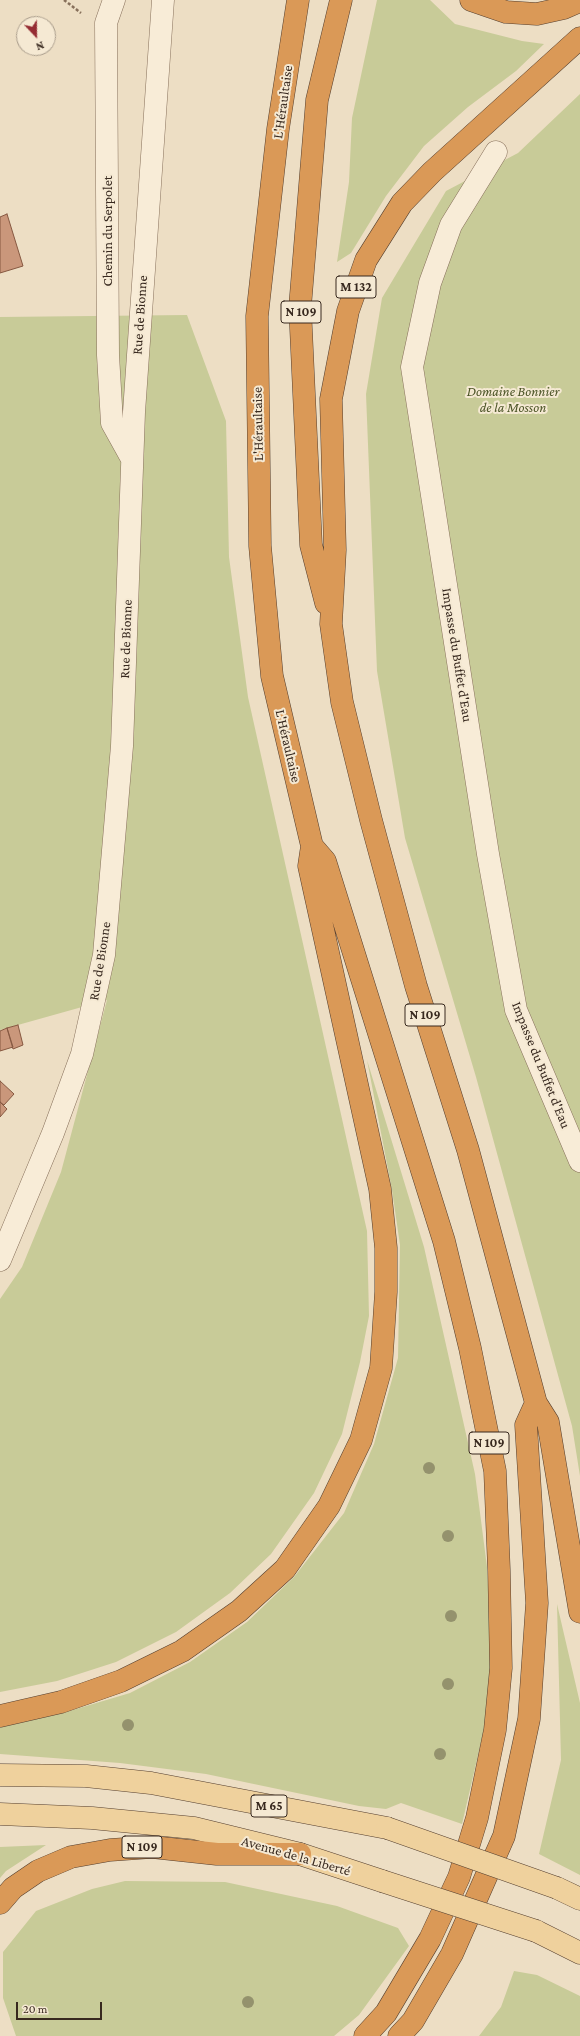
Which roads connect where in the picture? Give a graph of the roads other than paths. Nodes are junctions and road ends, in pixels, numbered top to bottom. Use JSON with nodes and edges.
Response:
{"nodes":[{"id":1,"x":114,"y":0,"type":"edge"},
{"id":2,"x":163,"y":0,"type":"edge"},
{"id":3,"x":298,"y":0,"type":"edge"},
{"id":4,"x":341,"y":0,"type":"edge"},
{"id":5,"x":471,"y":0,"type":"edge"},
{"id":6,"x":580,"y":1,"type":"edge"},
{"id":7,"x":580,"y":38,"type":"edge"},
{"id":8,"x":496,"y":152,"type":"dead end"},
{"id":9,"x":132,"y":459,"type":"junction"},
{"id":10,"x":331,"y":624,"type":"junction"},
{"id":11,"x":312,"y":846,"type":"junction"},
{"id":12,"x":580,"y":1161,"type":"edge"},
{"id":13,"x":0,"y":1260,"type":"edge"},
{"id":14,"x":536,"y":1403,"type":"junction"},
{"id":15,"x":580,"y":1612,"type":"edge"},
{"id":16,"x":0,"y":1716,"type":"edge"},
{"id":17,"x":0,"y":1775,"type":"edge"},
{"id":18,"x":0,"y":1814,"type":"edge"},
{"id":19,"x":300,"y":1854,"type":"junction"},
{"id":20,"x":580,"y":1899,"type":"edge"},
{"id":21,"x":0,"y":1903,"type":"edge"},
{"id":22,"x":580,"y":1953,"type":"edge"},
{"id":23,"x":365,"y":2036,"type":"edge"},
{"id":24,"x":399,"y":2036,"type":"edge"}],
"edges":[{"from":1,"to":9,"type":"street","name":"Chemin du Serpolet"},
{"from":2,"to":9,"type":"street","name":"Rue de Bionne"},
{"from":3,"to":11,"type":"highway","name":"L'Héraultaise","number":"N 109"},
{"from":4,"to":10,"type":"highway","number":"N 109"},
{"from":5,"to":6,"type":"highway"},
{"from":7,"to":10,"type":"highway","number":"M 132"},
{"from":8,"to":12,"type":"street","name":"Impasse du Buffet d'Eau"},
{"from":9,"to":13,"type":"street","name":"Rue de Bionne"},
{"from":10,"to":14,"type":"highway","number":"N 109"},
{"from":11,"to":16,"type":"highway","number":"N 109"},
{"from":11,"to":23,"type":"highway","number":"N 109"},
{"from":14,"to":15,"type":"highway","number":"N 109"},
{"from":14,"to":24,"type":"highway","number":"N 109"},
{"from":17,"to":20,"type":"main road","number":"M 65","bridge":true},
{"from":18,"to":19,"type":"main road","name":"Avenue de la Liberté"},
{"from":19,"to":21,"type":"highway","number":"N 109"},
{"from":19,"to":22,"type":"main road","name":"Avenue de la Liberté","bridge":true}]}
